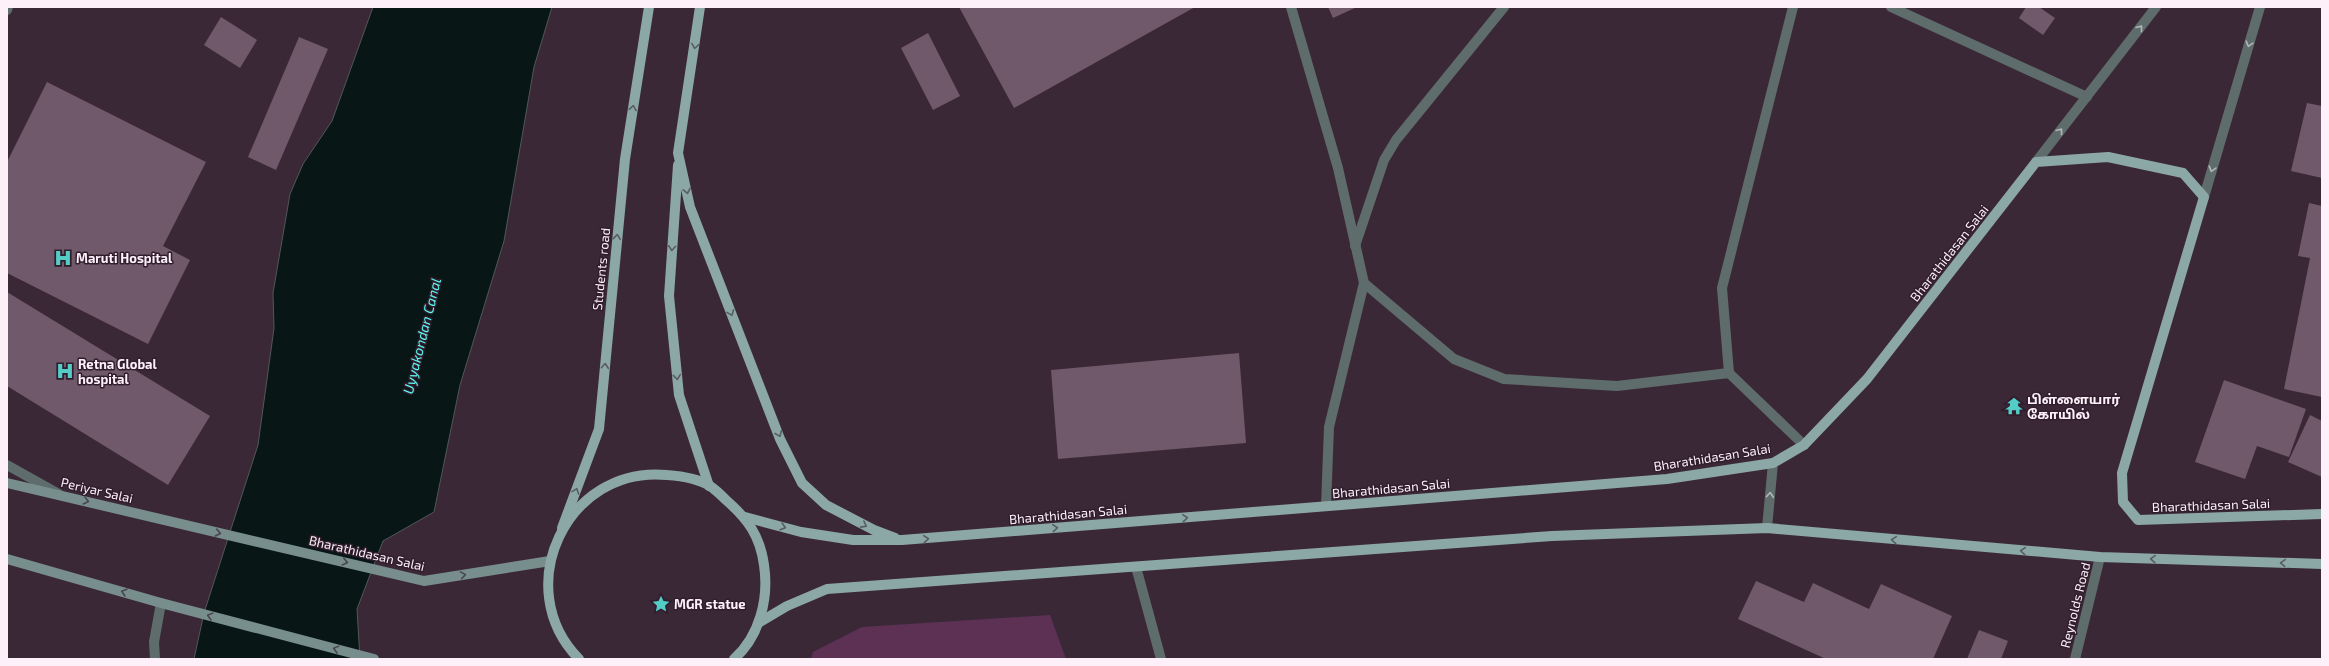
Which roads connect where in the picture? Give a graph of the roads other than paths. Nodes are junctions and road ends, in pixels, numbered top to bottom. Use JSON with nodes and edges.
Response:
{"nodes":[{"id":1,"x":8,"y":7,"type":"edge"},
{"id":2,"x":649,"y":7,"type":"edge"},
{"id":3,"x":700,"y":7,"type":"edge"},
{"id":4,"x":1291,"y":7,"type":"edge"},
{"id":5,"x":1504,"y":7,"type":"edge"},
{"id":6,"x":1794,"y":7,"type":"edge"},
{"id":7,"x":1891,"y":7,"type":"edge"},
{"id":8,"x":2156,"y":7,"type":"edge"},
{"id":9,"x":2260,"y":7,"type":"edge"},
{"id":10,"x":7,"y":10,"type":"edge"},
{"id":11,"x":2087,"y":97,"type":"junction"},
{"id":12,"x":678,"y":153,"type":"junction"},
{"id":13,"x":2036,"y":162,"type":"junction"},
{"id":14,"x":2204,"y":197,"type":"junction"},
{"id":15,"x":1355,"y":246,"type":"junction"},
{"id":16,"x":1364,"y":283,"type":"junction"},
{"id":17,"x":1729,"y":373,"type":"junction"},
{"id":18,"x":1804,"y":445,"type":"junction"},
{"id":19,"x":1773,"y":463,"type":"junction"},
{"id":20,"x":7,"y":465,"type":"edge"},
{"id":21,"x":7,"y":483,"type":"edge"},
{"id":22,"x":709,"y":486,"type":"junction"},
{"id":23,"x":62,"y":495,"type":"junction"},
{"id":24,"x":1326,"y":506,"type":"junction"},
{"id":25,"x":2322,"y":514,"type":"edge"},
{"id":26,"x":745,"y":517,"type":"junction"},
{"id":27,"x":180,"y":524,"type":"joint"},
{"id":28,"x":562,"y":528,"type":"junction"},
{"id":29,"x":1766,"y":528,"type":"junction"},
{"id":30,"x":902,"y":540,"type":"junction"},
{"id":31,"x":2100,"y":557,"type":"junction"},
{"id":32,"x":7,"y":559,"type":"edge"},
{"id":33,"x":550,"y":561,"type":"junction"},
{"id":34,"x":2322,"y":564,"type":"edge"},
{"id":35,"x":1136,"y":567,"type":"junction"},
{"id":36,"x":161,"y":603,"type":"junction"},
{"id":37,"x":760,"y":622,"type":"junction"},
{"id":38,"x":739,"y":657,"type":"edge"},
{"id":39,"x":155,"y":659,"type":"edge"},
{"id":40,"x":374,"y":659,"type":"edge"},
{"id":41,"x":580,"y":659,"type":"edge"},
{"id":42,"x":1161,"y":659,"type":"edge"},
{"id":43,"x":2075,"y":659,"type":"edge"}],
"edges":[{"from":1,"to":10,"type":"street"},
{"from":28,"to":2,"type":"main road","name":"Students road","one_way":true},
{"from":3,"to":12,"type":"main road","one_way":true},
{"from":4,"to":15,"type":"street"},
{"from":5,"to":15,"type":"street"},
{"from":6,"to":17,"type":"street"},
{"from":7,"to":11,"type":"street"},
{"from":11,"to":8,"type":"street","one_way":true},
{"from":9,"to":14,"type":"street","one_way":true},
{"from":13,"to":11,"type":"street","one_way":true},
{"from":12,"to":22,"type":"main road","one_way":true},
{"from":12,"to":30,"type":"main road","one_way":true},
{"from":13,"to":14,"type":"main road"},
{"from":13,"to":18,"type":"main road","name":"Bharathidasan Salai"},
{"from":14,"to":25,"type":"main road","name":"Bharathidasan Salai"},
{"from":15,"to":16,"type":"street"},
{"from":16,"to":17,"type":"street"},
{"from":16,"to":24,"type":"street"},
{"from":17,"to":18,"type":"street"},
{"from":18,"to":19,"type":"main road","name":"Bharathidasan Salai"},
{"from":19,"to":24,"type":"main road","name":"Bharathidasan Salai"},
{"from":29,"to":19,"type":"street","one_way":true},
{"from":20,"to":23,"type":"street"},
{"from":21,"to":23,"type":"main road","name":"Periyar Salai"},
{"from":22,"to":26,"type":"main road"},
{"from":22,"to":28,"type":"main road"},
{"from":23,"to":27,"type":"main road","name":"Periyar Salai","one_way":true},
{"from":30,"to":24,"type":"main road","name":"Bharathidasan Salai","one_way":true},
{"from":26,"to":30,"type":"main road","name":"Bharathidasan Salai","one_way":true},
{"from":26,"to":37,"type":"main road"},
{"from":27,"to":33,"type":"main road","name":"Bharathidasan Salai","one_way":true},
{"from":28,"to":33,"type":"main road","name":"Students road"},
{"from":31,"to":29,"type":"main road","one_way":true},
{"from":29,"to":35,"type":"main road"},
{"from":34,"to":31,"type":"main road","one_way":true},
{"from":31,"to":43,"type":"street","name":"Reynolds Road"},
{"from":36,"to":32,"type":"main road","one_way":true},
{"from":33,"to":41,"type":"main road","name":"Students road"},
{"from":35,"to":37,"type":"main road"},
{"from":35,"to":42,"type":"street"},
{"from":36,"to":39,"type":"street"},
{"from":40,"to":36,"type":"main road","one_way":true},
{"from":37,"to":38,"type":"main road"}]}
